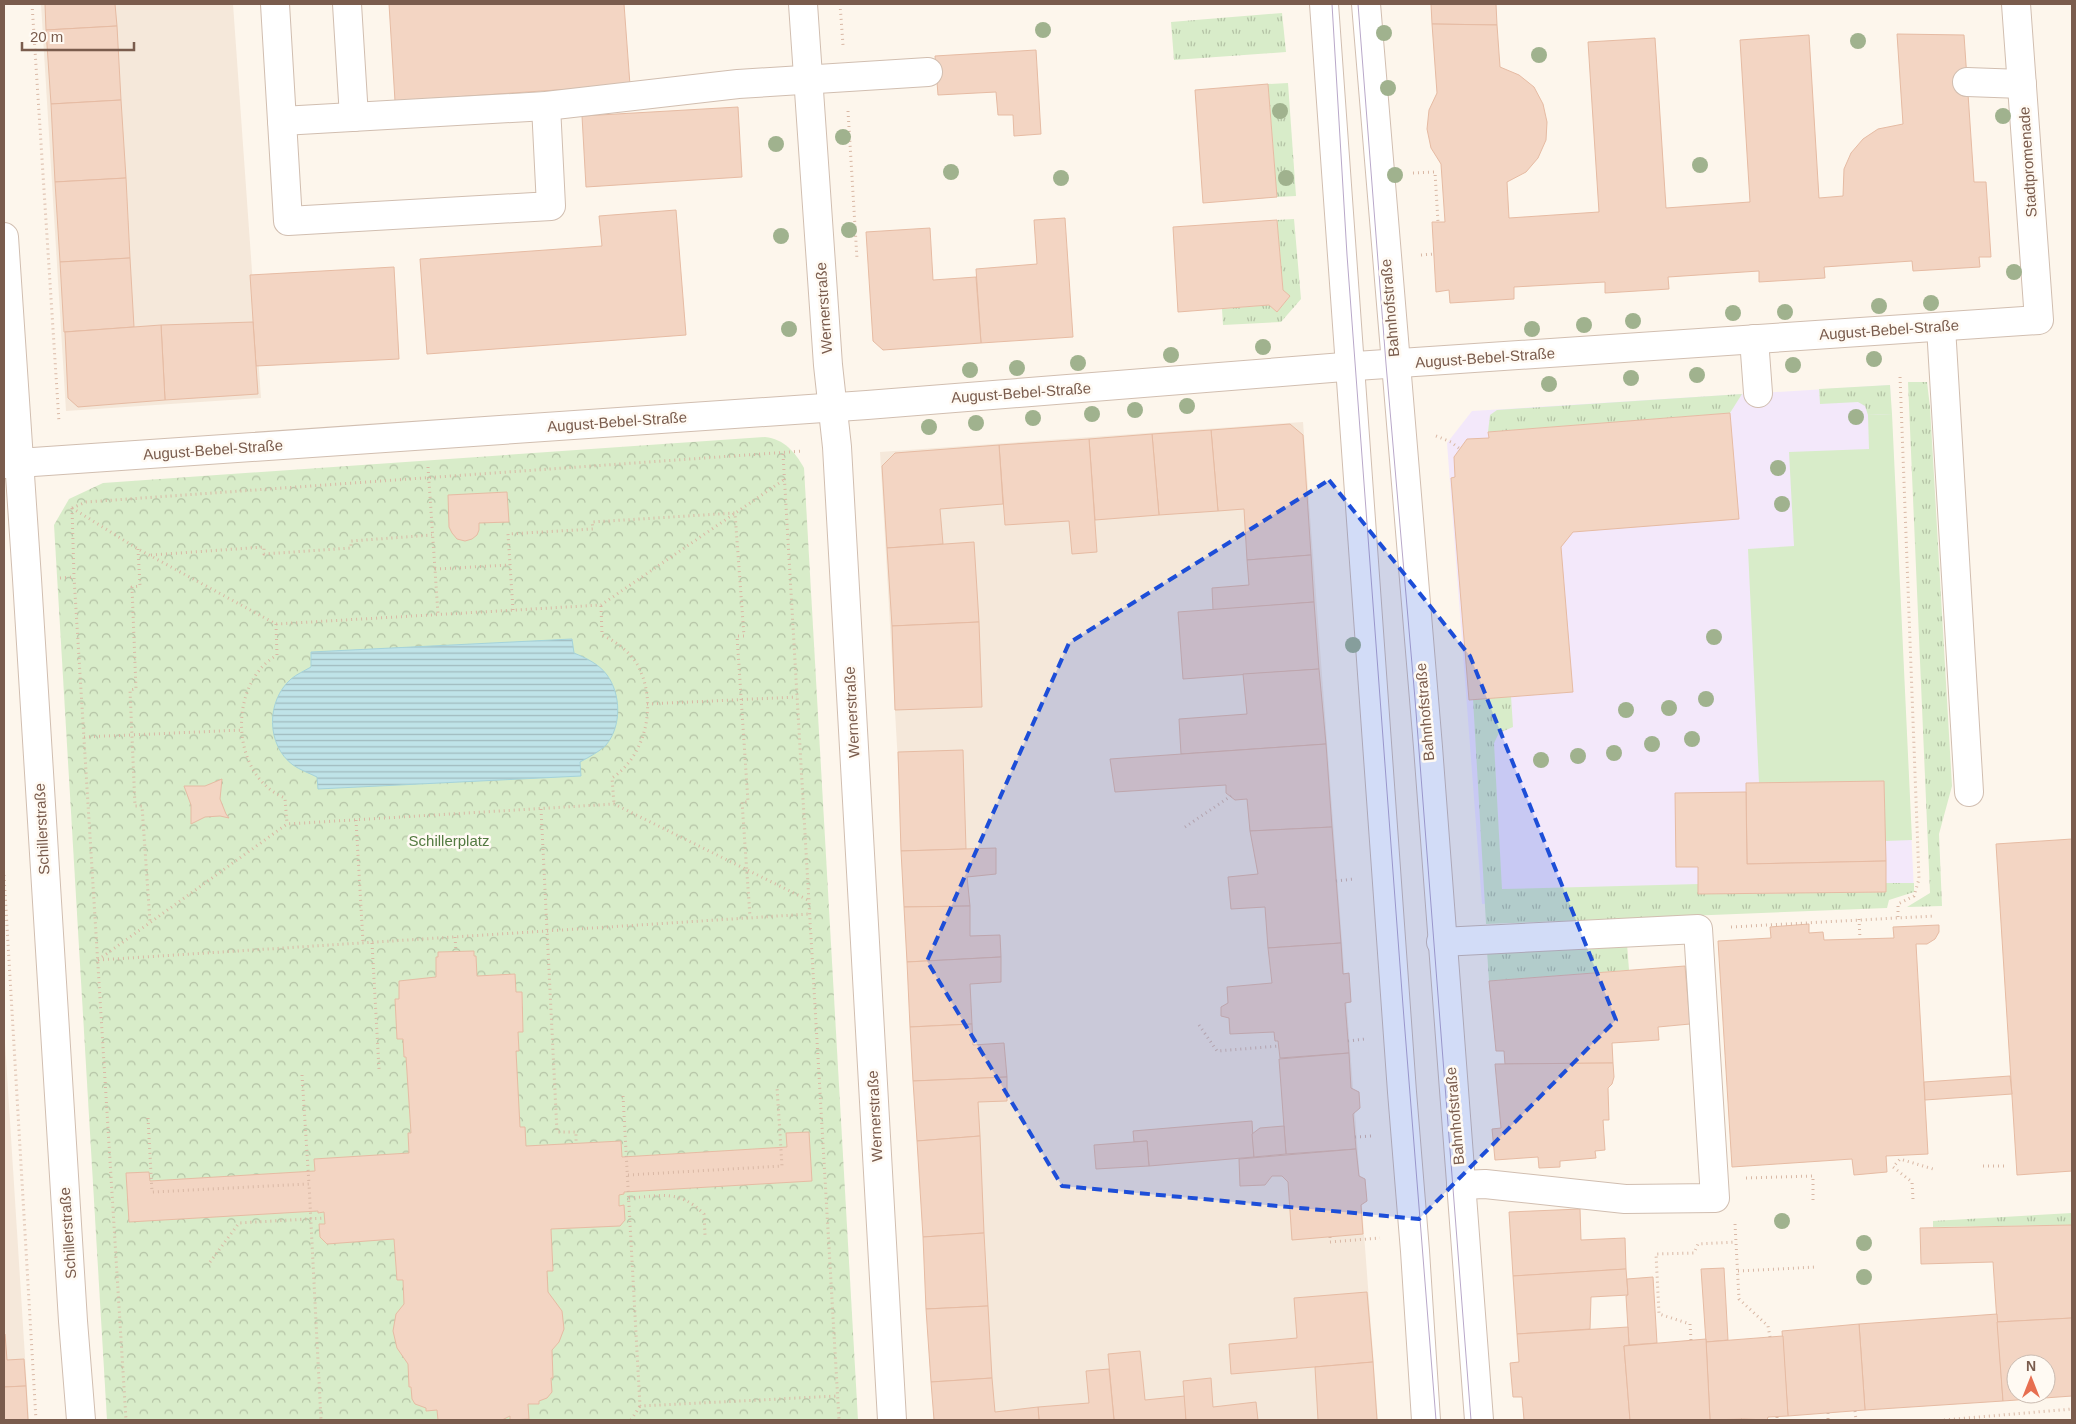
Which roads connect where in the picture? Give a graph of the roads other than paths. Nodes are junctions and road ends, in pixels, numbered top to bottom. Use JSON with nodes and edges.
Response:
{"nodes":[{"id":1,"x":275,"y":4,"type":"edge"},
{"id":2,"x":347,"y":4,"type":"edge"},
{"id":3,"x":803,"y":4,"type":"edge"},
{"id":4,"x":1324,"y":4,"type":"edge"},
{"id":5,"x":1366,"y":4,"type":"edge"},
{"id":6,"x":2016,"y":4,"type":"edge"},
{"id":7,"x":928,"y":72,"type":"dead end"},
{"id":8,"x":808,"y":78,"type":"junction"},
{"id":9,"x":1967,"y":82,"type":"dead end"},
{"id":10,"x":2022,"y":84,"type":"junction"},
{"id":11,"x":546,"y":106,"type":"junction"},
{"id":12,"x":354,"y":117,"type":"junction"},
{"id":13,"x":282,"y":121,"type":"junction"},
{"id":14,"x":4,"y":237,"type":"edge"},
{"id":15,"x":2039,"y":320,"type":"joint"},
{"id":16,"x":1941,"y":327,"type":"junction"},
{"id":17,"x":1754,"y":338,"type":"junction"},
{"id":18,"x":1395,"y":364,"type":"junction"},
{"id":19,"x":1351,"y":367,"type":"junction"},
{"id":20,"x":1758,"y":393,"type":"dead end"},
{"id":21,"x":832,"y":407,"type":"junction"},
{"id":22,"x":11,"y":464,"type":"edge"},
{"id":23,"x":1969,"y":792,"type":"dead end"},
{"id":24,"x":1441,"y":942,"type":"junction"},
{"id":25,"x":1461,"y":1185,"type":"junction"},
{"id":26,"x":81,"y":1420,"type":"edge"},
{"id":27,"x":892,"y":1420,"type":"edge"},
{"id":28,"x":1426,"y":1420,"type":"edge"},
{"id":29,"x":1479,"y":1420,"type":"edge"}],
"edges":[{"from":1,"to":13,"type":"street"},
{"from":2,"to":12,"type":"street"},
{"from":3,"to":8,"type":"street","name":"Wernerstraße"},
{"from":4,"to":19,"type":"street"},
{"from":5,"to":18,"type":"street","name":"Bahnhofstraße"},
{"from":6,"to":10,"type":"street","name":"Stadtpromenade"},
{"from":7,"to":8,"type":"street"},
{"from":8,"to":11,"type":"street"},
{"from":8,"to":21,"type":"street","name":"Wernerstraße"},
{"from":9,"to":10,"type":"street"},
{"from":10,"to":15,"type":"street","name":"Stadtpromenade"},
{"from":11,"to":12,"type":"street"},
{"from":11,"to":13,"type":"street"},
{"from":12,"to":13,"type":"street"},
{"from":14,"to":22,"type":"street","name":"Schillerstraße"},
{"from":15,"to":16,"type":"street","name":"August-Bebel-Straße"},
{"from":16,"to":17,"type":"street","name":"August-Bebel-Straße"},
{"from":16,"to":23,"type":"street"},
{"from":17,"to":18,"type":"street","name":"August-Bebel-Straße"},
{"from":17,"to":20,"type":"street"},
{"from":18,"to":19,"type":"street","name":"August-Bebel-Straße"},
{"from":18,"to":24,"type":"street","name":"Bahnhofstraße"},
{"from":19,"to":21,"type":"street","name":"August-Bebel-Straße"},
{"from":19,"to":28,"type":"street"},
{"from":21,"to":22,"type":"street","name":"August-Bebel-Straße"},
{"from":21,"to":27,"type":"street","name":"Wernerstraße"},
{"from":22,"to":26,"type":"street","name":"Schillerstraße"},
{"from":24,"to":25,"type":"street","name":"Bahnhofstraße"},
{"from":24,"to":25,"type":"street"},
{"from":25,"to":29,"type":"street","name":"Bahnhofstraße"}]}
